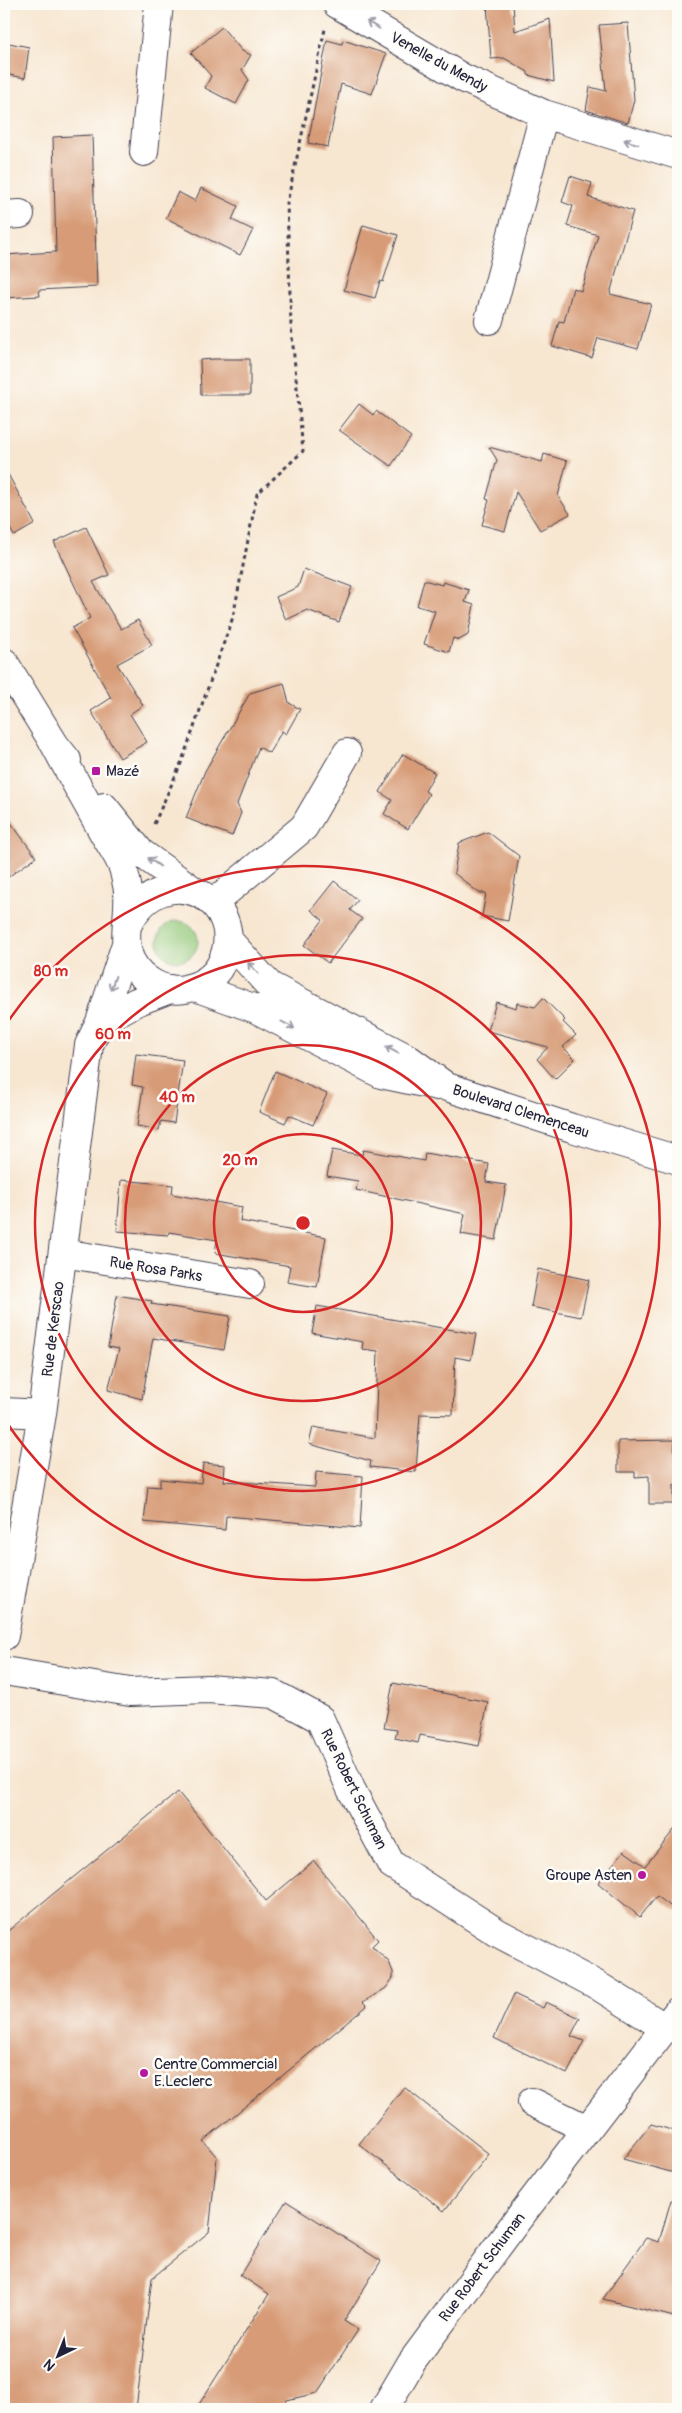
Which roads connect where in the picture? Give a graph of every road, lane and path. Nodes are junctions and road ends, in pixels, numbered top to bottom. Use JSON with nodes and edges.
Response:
{"nodes":[{"id":1,"x":159,"y":4,"type":"edge"},
{"id":2,"x":331,"y":15,"type":"edge"},
{"id":3,"x":544,"y":114,"type":"junction"},
{"id":4,"x":144,"y":152,"type":"dead end"},
{"id":5,"x":678,"y":155,"type":"edge"},
{"id":6,"x":489,"y":320,"type":"dead end"},
{"id":7,"x":4,"y":662,"type":"edge"},
{"id":8,"x":55,"y":745,"type":"junction"},
{"id":9,"x":348,"y":753,"type":"dead end"},
{"id":10,"x":141,"y":853,"type":"junction"},
{"id":11,"x":203,"y":897,"type":"junction"},
{"id":12,"x":127,"y":934,"type":"junction"},
{"id":13,"x":228,"y":940,"type":"junction"},
{"id":14,"x":182,"y":988,"type":"junction"},
{"id":15,"x":100,"y":1022,"type":"junction"},
{"id":16,"x":447,"y":1087,"type":"junction"},
{"id":17,"x":678,"y":1160,"type":"edge"},
{"id":18,"x":63,"y":1253,"type":"junction"},
{"id":19,"x":250,"y":1284,"type":"dead end"},
{"id":20,"x":4,"y":1412,"type":"edge"},
{"id":21,"x":42,"y":1414,"type":"junction"},
{"id":22,"x":4,"y":1636,"type":"edge"},
{"id":23,"x":4,"y":1671,"type":"edge"},
{"id":24,"x":671,"y":2019,"type":"edge"},
{"id":25,"x":532,"y":2102,"type":"dead end"},
{"id":26,"x":587,"y":2129,"type":"junction"},
{"id":27,"x":384,"y":2409,"type":"edge"}],
"edges":[{"from":1,"to":4,"type":"street"},
{"from":3,"to":2,"type":"street","name":"Venelle du Mendy","one_way":true},
{"from":2,"to":10,"type":"path"},
{"from":5,"to":3,"type":"street","name":"Venelle du Mendy","one_way":true},
{"from":3,"to":6,"type":"street"},
{"from":7,"to":8,"type":"street"},
{"from":8,"to":10,"type":"street"},
{"from":8,"to":12,"type":"street"},
{"from":9,"to":11,"type":"street"},
{"from":11,"to":10,"type":"street","one_way":true},
{"from":11,"to":12,"type":"street"},
{"from":11,"to":13,"type":"street"},
{"from":12,"to":14,"type":"street"},
{"from":12,"to":15,"type":"street","name":"Rue de Kerscao","one_way":true},
{"from":13,"to":14,"type":"street"},
{"from":16,"to":13,"type":"street","name":"Boulevard Clemenceau","one_way":true},
{"from":14,"to":15,"type":"street"},
{"from":14,"to":16,"type":"street","one_way":true},
{"from":15,"to":18,"type":"street","name":"Rue de Kerscao"},
{"from":16,"to":17,"type":"street","name":"Boulevard Clemenceau"},
{"from":18,"to":19,"type":"street","name":"Rue Rosa Parks"},
{"from":18,"to":21,"type":"street","name":"Rue de Kerscao"},
{"from":20,"to":21,"type":"street"},
{"from":21,"to":22,"type":"street","name":"Rue de Kerscao"},
{"from":23,"to":24,"type":"street","name":"Rue Robert Schuman"},
{"from":24,"to":26,"type":"street","name":"Rue Robert Schuman"},
{"from":25,"to":26,"type":"street"},
{"from":26,"to":27,"type":"street","name":"Rue Robert Schuman"}]}
